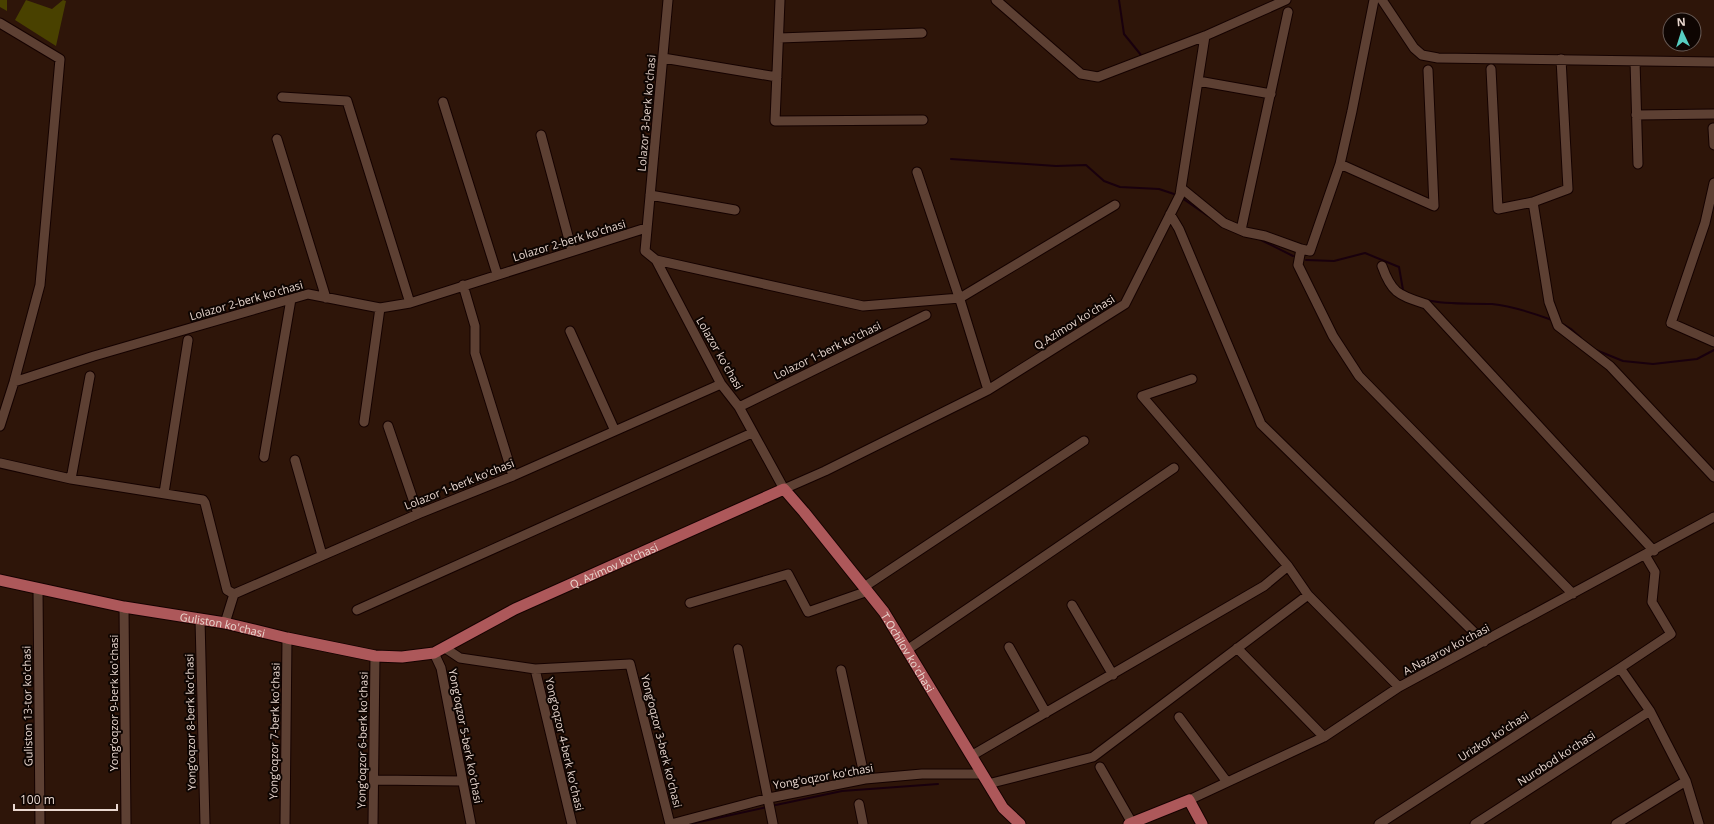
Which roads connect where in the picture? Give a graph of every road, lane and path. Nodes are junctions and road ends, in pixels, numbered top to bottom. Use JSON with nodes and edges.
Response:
{"nodes":[{"id":1,"x":668,"y":0,"type":"edge"},
{"id":2,"x":780,"y":0,"type":"edge"},
{"id":3,"x":996,"y":0,"type":"edge"},
{"id":4,"x":1286,"y":0,"type":"edge"},
{"id":5,"x":1374,"y":0,"type":"edge"},
{"id":6,"x":1382,"y":0,"type":"edge"},
{"id":7,"x":1288,"y":12,"type":"dead end"},
{"id":8,"x":0,"y":23,"type":"edge"},
{"id":9,"x":922,"y":33,"type":"dead end"},
{"id":10,"x":1205,"y":36,"type":"junction"},
{"id":11,"x":779,"y":38,"type":"junction"},
{"id":12,"x":663,"y":58,"type":"junction"},
{"id":13,"x":1561,"y":59,"type":"junction"},
{"id":14,"x":1635,"y":61,"type":"junction"},
{"id":15,"x":1714,"y":62,"type":"edge"},
{"id":16,"x":1491,"y":69,"type":"dead end"},
{"id":17,"x":1428,"y":70,"type":"dead end"},
{"id":18,"x":777,"y":77,"type":"junction"},
{"id":19,"x":1198,"y":81,"type":"junction"},
{"id":20,"x":1271,"y":94,"type":"junction"},
{"id":21,"x":282,"y":97,"type":"dead end"},
{"id":22,"x":443,"y":102,"type":"dead end"},
{"id":23,"x":1714,"y":114,"type":"edge"},
{"id":24,"x":1636,"y":115,"type":"junction"},
{"id":25,"x":923,"y":120,"type":"dead end"},
{"id":26,"x":1713,"y":128,"type":"edge"},
{"id":27,"x":541,"y":135,"type":"dead end"},
{"id":28,"x":277,"y":139,"type":"dead end"},
{"id":29,"x":1714,"y":145,"type":"edge"},
{"id":30,"x":1340,"y":164,"type":"junction"},
{"id":31,"x":1638,"y":164,"type":"dead end"},
{"id":32,"x":917,"y":172,"type":"dead end"},
{"id":33,"x":1714,"y":183,"type":"edge"},
{"id":34,"x":1181,"y":188,"type":"junction"},
{"id":35,"x":650,"y":195,"type":"junction"},
{"id":36,"x":1533,"y":202,"type":"junction"},
{"id":37,"x":1114,"y":205,"type":"dead end"},
{"id":38,"x":735,"y":210,"type":"dead end"},
{"id":39,"x":1170,"y":214,"type":"junction"},
{"id":40,"x":646,"y":228,"type":"junction"},
{"id":41,"x":1240,"y":230,"type":"junction"},
{"id":42,"x":1301,"y":249,"type":"junction"},
{"id":43,"x":572,"y":252,"type":"junction"},
{"id":44,"x":656,"y":260,"type":"junction"},
{"id":45,"x":1382,"y":266,"type":"dead end"},
{"id":46,"x":497,"y":274,"type":"junction"},
{"id":47,"x":463,"y":285,"type":"junction"},
{"id":48,"x":326,"y":298,"type":"junction"},
{"id":49,"x":960,"y":298,"type":"junction"},
{"id":50,"x":290,"y":299,"type":"junction"},
{"id":51,"x":410,"y":303,"type":"junction"},
{"id":52,"x":380,"y":308,"type":"junction"},
{"id":53,"x":926,"y":314,"type":"dead end"},
{"id":54,"x":570,"y":331,"type":"dead end"},
{"id":55,"x":188,"y":340,"type":"dead end"},
{"id":56,"x":1714,"y":342,"type":"edge"},
{"id":57,"x":90,"y":376,"type":"dead end"},
{"id":58,"x":1192,"y":379,"type":"dead end"},
{"id":59,"x":14,"y":382,"type":"junction"},
{"id":60,"x":722,"y":384,"type":"junction"},
{"id":61,"x":988,"y":390,"type":"junction"},
{"id":62,"x":739,"y":407,"type":"junction"},
{"id":63,"x":364,"y":422,"type":"dead end"},
{"id":64,"x":0,"y":426,"type":"edge"},
{"id":65,"x":388,"y":426,"type":"dead end"},
{"id":66,"x":615,"y":431,"type":"junction"},
{"id":67,"x":752,"y":433,"type":"junction"},
{"id":68,"x":1084,"y":441,"type":"dead end"},
{"id":69,"x":264,"y":457,"type":"dead end"},
{"id":70,"x":296,"y":460,"type":"dead end"},
{"id":71,"x":0,"y":463,"type":"edge"},
{"id":72,"x":1174,"y":468,"type":"dead end"},
{"id":73,"x":513,"y":476,"type":"junction"},
{"id":74,"x":1714,"y":477,"type":"edge"},
{"id":75,"x":72,"y":478,"type":"junction"},
{"id":76,"x":784,"y":489,"type":"junction"},
{"id":77,"x":164,"y":493,"type":"junction"},
{"id":78,"x":418,"y":514,"type":"junction"},
{"id":79,"x":1714,"y":517,"type":"edge"},
{"id":80,"x":1654,"y":551,"type":"junction"},
{"id":81,"x":322,"y":555,"type":"junction"},
{"id":82,"x":1645,"y":555,"type":"junction"},
{"id":83,"x":1288,"y":566,"type":"junction"},
{"id":84,"x":0,"y":580,"type":"edge"},
{"id":85,"x":38,"y":588,"type":"junction"},
{"id":86,"x":866,"y":589,"type":"junction"},
{"id":87,"x":234,"y":594,"type":"junction"},
{"id":88,"x":1573,"y":594,"type":"junction"},
{"id":89,"x":1308,"y":595,"type":"junction"},
{"id":90,"x":690,"y":603,"type":"dead end"},
{"id":91,"x":1072,"y":605,"type":"dead end"},
{"id":92,"x":124,"y":607,"type":"junction"},
{"id":93,"x":357,"y":610,"type":"dead end"},
{"id":94,"x":200,"y":619,"type":"junction"},
{"id":95,"x":226,"y":623,"type":"junction"},
{"id":96,"x":287,"y":638,"type":"junction"},
{"id":97,"x":1484,"y":642,"type":"junction"},
{"id":98,"x":1009,"y":647,"type":"dead end"},
{"id":99,"x":445,"y":648,"type":"junction"},
{"id":100,"x":1237,"y":648,"type":"junction"},
{"id":101,"x":738,"y":649,"type":"dead end"},
{"id":102,"x":907,"y":650,"type":"junction"},
{"id":103,"x":434,"y":653,"type":"junction"},
{"id":104,"x":376,"y":656,"type":"junction"},
{"id":105,"x":1620,"y":668,"type":"junction"},
{"id":106,"x":535,"y":670,"type":"junction"},
{"id":107,"x":841,"y":670,"type":"dead end"},
{"id":108,"x":1113,"y":675,"type":"junction"},
{"id":109,"x":1399,"y":687,"type":"junction"},
{"id":110,"x":1650,"y":711,"type":"junction"},
{"id":111,"x":1046,"y":713,"type":"junction"},
{"id":112,"x":1179,"y":717,"type":"dead end"},
{"id":113,"x":1324,"y":737,"type":"junction"},
{"id":114,"x":971,"y":756,"type":"junction"},
{"id":115,"x":1100,"y":767,"type":"dead end"},
{"id":116,"x":982,"y":774,"type":"junction"},
{"id":117,"x":865,"y":779,"type":"junction"},
{"id":118,"x":374,"y":780,"type":"junction"},
{"id":119,"x":1686,"y":780,"type":"junction"},
{"id":120,"x":462,"y":781,"type":"junction"},
{"id":121,"x":1228,"y":782,"type":"junction"},
{"id":122,"x":988,"y":784,"type":"junction"},
{"id":123,"x":769,"y":798,"type":"junction"},
{"id":124,"x":1189,"y":800,"type":"junction"},
{"id":125,"x":859,"y":804,"type":"dead end"},
{"id":126,"x":40,"y":824,"type":"edge"},
{"id":127,"x":126,"y":824,"type":"edge"},
{"id":128,"x":205,"y":824,"type":"edge"},
{"id":129,"x":285,"y":824,"type":"edge"},
{"id":130,"x":373,"y":824,"type":"edge"},
{"id":131,"x":471,"y":824,"type":"edge"},
{"id":132,"x":572,"y":824,"type":"edge"},
{"id":133,"x":670,"y":824,"type":"edge"},
{"id":134,"x":773,"y":824,"type":"edge"},
{"id":135,"x":863,"y":824,"type":"edge"},
{"id":136,"x":1020,"y":824,"type":"edge"},
{"id":137,"x":1131,"y":824,"type":"edge"},
{"id":138,"x":1202,"y":824,"type":"edge"},
{"id":139,"x":1379,"y":824,"type":"edge"},
{"id":140,"x":1475,"y":824,"type":"edge"},
{"id":141,"x":1616,"y":824,"type":"edge"},
{"id":142,"x":1699,"y":824,"type":"edge"}],
"edges":[{"from":1,"to":12,"type":"street","name":"Lolazor 3-berk ko'chasi"},
{"from":2,"to":11,"type":"street"},
{"from":3,"to":10,"type":"street"},
{"from":4,"to":10,"type":"street"},
{"from":5,"to":30,"type":"street"},
{"from":6,"to":13,"type":"street"},
{"from":7,"to":20,"type":"street"},
{"from":8,"to":59,"type":"street"},
{"from":9,"to":11,"type":"street"},
{"from":10,"to":19,"type":"street","name":"Q.Azimov ko'chasi"},
{"from":11,"to":18,"type":"street"},
{"from":12,"to":18,"type":"street"},
{"from":12,"to":35,"type":"street","name":"Lolazor 3-berk ko'chasi"},
{"from":13,"to":14,"type":"street"},
{"from":13,"to":36,"type":"street"},
{"from":14,"to":15,"type":"street"},
{"from":14,"to":24,"type":"street"},
{"from":16,"to":36,"type":"street"},
{"from":17,"to":30,"type":"street"},
{"from":18,"to":25,"type":"street"},
{"from":19,"to":20,"type":"street"},
{"from":19,"to":34,"type":"street","name":"Q.Azimov ko'chasi"},
{"from":20,"to":41,"type":"street"},
{"from":21,"to":51,"type":"street"},
{"from":22,"to":46,"type":"street"},
{"from":23,"to":24,"type":"street"},
{"from":24,"to":31,"type":"street"},
{"from":26,"to":29,"type":"street"},
{"from":27,"to":43,"type":"street"},
{"from":28,"to":48,"type":"street"},
{"from":30,"to":42,"type":"street"},
{"from":32,"to":49,"type":"street"},
{"from":33,"to":56,"type":"street"},
{"from":34,"to":39,"type":"street","name":"Q.Azimov ko'chasi"},
{"from":34,"to":41,"type":"street"},
{"from":35,"to":38,"type":"street"},
{"from":35,"to":40,"type":"street","name":"Lolazor 3-berk ko'chasi"},
{"from":36,"to":74,"type":"street"},
{"from":37,"to":49,"type":"street"},
{"from":39,"to":61,"type":"street","name":"Q.Azimov ko'chasi"},
{"from":39,"to":97,"type":"street"},
{"from":40,"to":43,"type":"street","name":"Lolazor 2-berk ko'chasi"},
{"from":40,"to":44,"type":"street","name":"Lolazor ko'chasi"},
{"from":41,"to":42,"type":"street"},
{"from":42,"to":88,"type":"street"},
{"from":43,"to":46,"type":"street","name":"Lolazor 2-berk ko'chasi"},
{"from":44,"to":49,"type":"street"},
{"from":44,"to":60,"type":"street","name":"Lolazor ko'chasi"},
{"from":45,"to":80,"type":"street"},
{"from":46,"to":47,"type":"street","name":"Lolazor 2-berk ko'chasi"},
{"from":47,"to":51,"type":"street","name":"Lolazor 2-berk ko'chasi"},
{"from":47,"to":73,"type":"street"},
{"from":48,"to":50,"type":"street","name":"Lolazor 2-berk ko'chasi"},
{"from":48,"to":52,"type":"street","name":"Lolazor 2-berk ko'chasi"},
{"from":49,"to":61,"type":"street"},
{"from":50,"to":59,"type":"street","name":"Lolazor 2-berk ko'chasi"},
{"from":50,"to":69,"type":"street"},
{"from":51,"to":52,"type":"street","name":"Lolazor 2-berk ko'chasi"},
{"from":52,"to":63,"type":"street"},
{"from":53,"to":62,"type":"street","name":"Lolazor 1-berk ko'chasi"},
{"from":54,"to":66,"type":"street"},
{"from":55,"to":77,"type":"street"},
{"from":57,"to":75,"type":"street"},
{"from":58,"to":83,"type":"street"},
{"from":59,"to":64,"type":"street"},
{"from":60,"to":62,"type":"street","name":"Lolazor ko'chasi"},
{"from":60,"to":66,"type":"street","name":"Lolazor 1-berk ko'chasi"},
{"from":61,"to":76,"type":"street","name":"Q.Azimov ko'chasi"},
{"from":62,"to":67,"type":"street","name":"Lolazor ko'chasi"},
{"from":65,"to":78,"type":"street"},
{"from":66,"to":73,"type":"street","name":"Lolazor 1-berk ko'chasi"},
{"from":67,"to":76,"type":"street","name":"Lolazor ko'chasi"},
{"from":67,"to":93,"type":"street"},
{"from":68,"to":86,"type":"street"},
{"from":70,"to":81,"type":"street"},
{"from":71,"to":75,"type":"street"},
{"from":72,"to":102,"type":"street"},
{"from":73,"to":78,"type":"street","name":"Lolazor 1-berk ko'chasi"},
{"from":75,"to":77,"type":"street"},
{"from":76,"to":86,"type":"main road","name":"T.Ochilov ko'chasi"},
{"from":76,"to":99,"type":"main road","name":"Q. Azimov ko'chasi"},
{"from":77,"to":87,"type":"street"},
{"from":78,"to":81,"type":"street","name":"Lolazor 1-berk ko'chasi"},
{"from":79,"to":80,"type":"street","name":"A.Nazarov ko'chasi"},
{"from":80,"to":82,"type":"street","name":"A.Nazarov ko'chasi"},
{"from":81,"to":87,"type":"street","name":"Lolazor 1-berk ko'chasi"},
{"from":82,"to":88,"type":"street","name":"A.Nazarov ko'chasi"},
{"from":82,"to":105,"type":"street","name":"Urizkor ko'chasi"},
{"from":83,"to":89,"type":"street"},
{"from":83,"to":108,"type":"street"},
{"from":84,"to":85,"type":"main road","name":"Guliston ko'chasi"},
{"from":85,"to":92,"type":"main road","name":"Guliston ko'chasi"},
{"from":85,"to":126,"type":"street","name":"Guliston 13-tor ko'chasi"},
{"from":86,"to":90,"type":"street"},
{"from":86,"to":102,"type":"main road","name":"T.Ochilov ko'chasi"},
{"from":87,"to":95,"type":"street"},
{"from":88,"to":97,"type":"street","name":"A.Nazarov ko'chasi"},
{"from":89,"to":100,"type":"street"},
{"from":89,"to":109,"type":"street"},
{"from":91,"to":108,"type":"street"},
{"from":92,"to":94,"type":"main road","name":"Guliston ko'chasi"},
{"from":92,"to":127,"type":"street","name":"Yong‘oqzor 9-berk ko'chasi"},
{"from":94,"to":95,"type":"main road","name":"Guliston ko'chasi"},
{"from":94,"to":128,"type":"street","name":"Yong‘oqzor 8-berk ko'chasi"},
{"from":95,"to":96,"type":"main road","name":"Guliston ko'chasi"},
{"from":96,"to":104,"type":"main road","name":"Guliston ko'chasi"},
{"from":96,"to":129,"type":"street","name":"Yong‘oqzor 7-berk ko'chasi"},
{"from":97,"to":109,"type":"street","name":"A.Nazarov ko'chasi"},
{"from":98,"to":111,"type":"street"},
{"from":99,"to":103,"type":"main road","name":"Guliston ko'chasi"},
{"from":99,"to":106,"type":"street"},
{"from":100,"to":113,"type":"street"},
{"from":100,"to":122,"type":"street"},
{"from":101,"to":123,"type":"street"},
{"from":102,"to":114,"type":"main road","name":"T.Ochilov ko'chasi"},
{"from":103,"to":104,"type":"main road","name":"Guliston ko'chasi"},
{"from":103,"to":120,"type":"street","name":"Yong‘oqzor 5-berk ko'chasi"},
{"from":104,"to":118,"type":"street","name":"Yong‘oqzor 6-berk ko'chasi"},
{"from":105,"to":110,"type":"street"},
{"from":105,"to":139,"type":"street","name":"Urizkor ko'chasi"},
{"from":106,"to":132,"type":"street","name":"Yong‘oqzor 4-berk ko'chasi"},
{"from":106,"to":133,"type":"street","name":"Yong‘oqzor 3-berk ko'chasi"},
{"from":107,"to":117,"type":"street"},
{"from":108,"to":111,"type":"street"},
{"from":109,"to":113,"type":"street","name":"A.Nazarov ko'chasi"},
{"from":110,"to":119,"type":"street"},
{"from":110,"to":140,"type":"street","name":"Nurobod ko'chasi"},
{"from":111,"to":114,"type":"street"},
{"from":112,"to":121,"type":"street"},
{"from":113,"to":121,"type":"street","name":"A.Nazarov ko'chasi"},
{"from":114,"to":116,"type":"main road","name":"T.Ochilov ko'chasi"},
{"from":115,"to":137,"type":"street"},
{"from":116,"to":117,"type":"street","name":"Yong'oqzor ko'chasi"},
{"from":116,"to":122,"type":"main road","name":"T.Ochilov ko'chasi"},
{"from":117,"to":123,"type":"street","name":"Yong'oqzor ko'chasi"},
{"from":118,"to":120,"type":"street"},
{"from":118,"to":130,"type":"street","name":"Yong‘oqzor 6-berk ko'chasi"},
{"from":119,"to":141,"type":"street"},
{"from":119,"to":142,"type":"street"},
{"from":120,"to":131,"type":"street","name":"Yong‘oqzor 5-berk ko'chasi"},
{"from":121,"to":124,"type":"street","name":"A.Nazarov ko'chasi"},
{"from":122,"to":136,"type":"main road","name":"T.Ochilov ko'chasi"},
{"from":123,"to":133,"type":"street","name":"Yong'oqzor ko'chasi"},
{"from":123,"to":134,"type":"street"},
{"from":124,"to":137,"type":"main road"},
{"from":124,"to":138,"type":"main road"},
{"from":125,"to":135,"type":"street"}]}
